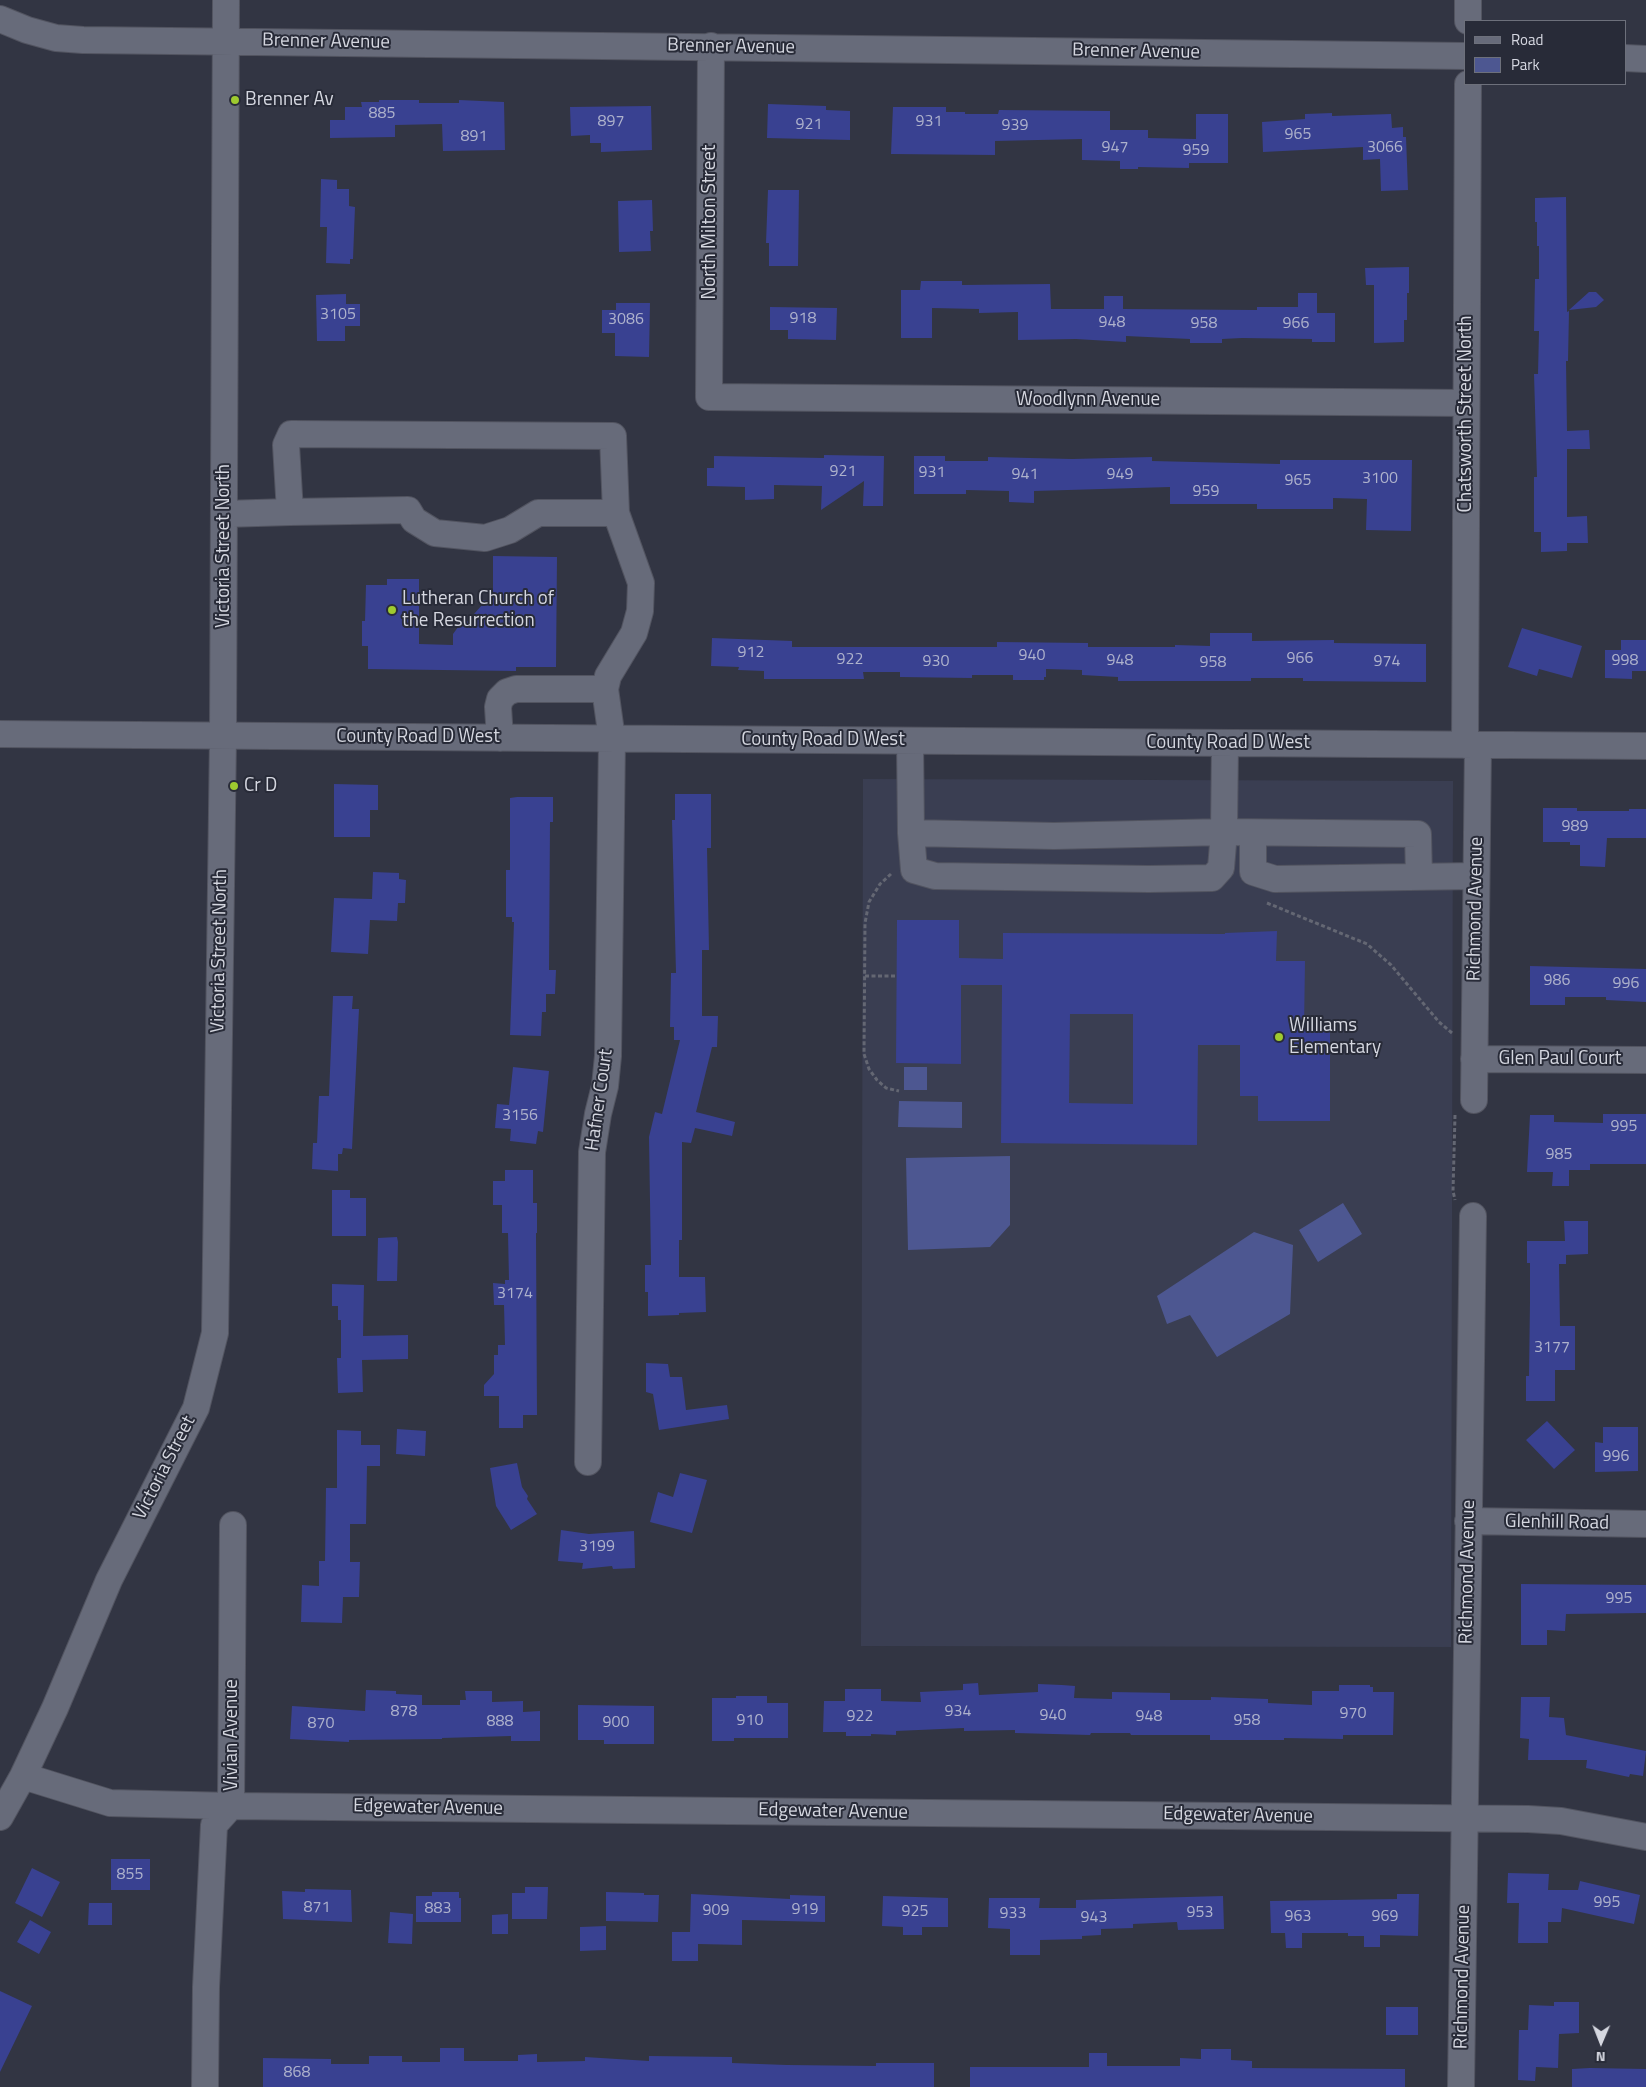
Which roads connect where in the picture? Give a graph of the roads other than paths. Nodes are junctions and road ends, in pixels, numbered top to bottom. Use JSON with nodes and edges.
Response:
{"nodes":[{"id":1,"x":226,"y":0,"type":"edge"},
{"id":2,"x":1468,"y":0,"type":"edge"},
{"id":3,"x":0,"y":18,"type":"edge"},
{"id":4,"x":1468,"y":20,"type":"edge"},
{"id":5,"x":226,"y":40,"type":"junction"},
{"id":6,"x":711,"y":46,"type":"junction"},
{"id":7,"x":1464,"y":56,"type":"edge"},
{"id":8,"x":1626,"y":58,"type":"edge"},
{"id":9,"x":1646,"y":58,"type":"edge"},
{"id":10,"x":1468,"y":85,"type":"edge"},
{"id":11,"x":709,"y":397,"type":"joint"},
{"id":12,"x":1466,"y":403,"type":"junction"},
{"id":13,"x":290,"y":512,"type":"junction"},
{"id":14,"x":616,"y":513,"type":"junction"},
{"id":15,"x":224,"y":514,"type":"junction"},
{"id":16,"x":605,"y":690,"type":"junction"},
{"id":17,"x":0,"y":734,"type":"edge"},
{"id":18,"x":223,"y":736,"type":"junction"},
{"id":19,"x":500,"y":738,"type":"junction"},
{"id":20,"x":612,"y":739,"type":"junction"},
{"id":21,"x":910,"y":741,"type":"junction"},
{"id":22,"x":1225,"y":743,"type":"junction"},
{"id":23,"x":1471,"y":745,"type":"junction"},
{"id":24,"x":1646,"y":746,"type":"edge"},
{"id":25,"x":1224,"y":832,"type":"junction"},
{"id":26,"x":911,"y":833,"type":"junction"},
{"id":27,"x":1253,"y":833,"type":"junction"},
{"id":28,"x":1419,"y":876,"type":"junction"},
{"id":29,"x":1476,"y":876,"type":"junction"},
{"id":30,"x":1474,"y":1051,"type":"junction"},
{"id":31,"x":1646,"y":1060,"type":"edge"},
{"id":32,"x":218,"y":1091,"type":"joint"},
{"id":33,"x":1465,"y":1107,"type":"road end"},
{"id":34,"x":1473,"y":1216,"type":"road end"},
{"id":35,"x":588,"y":1462,"type":"dead end"},
{"id":36,"x":1468,"y":1521,"type":"junction"},
{"id":37,"x":1646,"y":1524,"type":"edge"},
{"id":38,"x":234,"y":1525,"type":"dead end"},
{"id":39,"x":23,"y":1776,"type":"junction"},
{"id":40,"x":231,"y":1806,"type":"junction"},
{"id":41,"x":0,"y":1817,"type":"edge"},
{"id":42,"x":1465,"y":1818,"type":"junction"},
{"id":43,"x":1646,"y":1837,"type":"edge"},
{"id":44,"x":205,"y":2087,"type":"edge"},
{"id":45,"x":1461,"y":2087,"type":"edge"}],
"edges":[{"from":1,"to":5,"type":"street","name":"Victoria Street North"},
{"from":2,"to":4,"type":"street"},
{"from":3,"to":5,"type":"street","name":"Brenner Avenue"},
{"from":5,"to":6,"type":"street","name":"Brenner Avenue"},
{"from":5,"to":15,"type":"street","name":"Victoria Street North"},
{"from":6,"to":7,"type":"street","name":"Brenner Avenue"},
{"from":6,"to":11,"type":"street","name":"North Milton Street"},
{"from":8,"to":9,"type":"street"},
{"from":10,"to":12,"type":"street","name":"Chatsworth Street North"},
{"from":11,"to":12,"type":"street","name":"Woodlynn Avenue"},
{"from":12,"to":23,"type":"street","name":"Chatsworth Street North"},
{"from":13,"to":14,"type":"street"},
{"from":13,"to":14,"type":"street"},
{"from":13,"to":15,"type":"street"},
{"from":14,"to":16,"type":"street"},
{"from":15,"to":18,"type":"street","name":"Victoria Street North"},
{"from":16,"to":19,"type":"street"},
{"from":16,"to":20,"type":"street","name":"Hafner Court"},
{"from":17,"to":18,"type":"street","name":"County Road D West"},
{"from":18,"to":19,"type":"street","name":"County Road D West"},
{"from":18,"to":32,"type":"street","name":"Victoria Street North"},
{"from":19,"to":20,"type":"street","name":"County Road D West"},
{"from":20,"to":21,"type":"street","name":"County Road D West"},
{"from":20,"to":35,"type":"street","name":"Hafner Court"},
{"from":21,"to":22,"type":"street","name":"County Road D West"},
{"from":21,"to":26,"type":"street"},
{"from":22,"to":23,"type":"street","name":"County Road D West"},
{"from":22,"to":25,"type":"street"},
{"from":23,"to":24,"type":"street","name":"County Road D West"},
{"from":23,"to":29,"type":"street","name":"Richmond Avenue"},
{"from":25,"to":26,"type":"street"},
{"from":25,"to":26,"type":"street"},
{"from":25,"to":27,"type":"street"},
{"from":27,"to":28,"type":"street"},
{"from":27,"to":28,"type":"street"},
{"from":28,"to":29,"type":"street"},
{"from":29,"to":30,"type":"street","name":"Richmond Avenue"},
{"from":30,"to":31,"type":"street","name":"Glen Paul Court"},
{"from":30,"to":33,"type":"street","name":"Richmond Avenue"},
{"from":32,"to":39,"type":"street","name":"Victoria Street"},
{"from":34,"to":36,"type":"street","name":"Richmond Avenue"},
{"from":36,"to":37,"type":"street","name":"Glenhill Road"},
{"from":36,"to":42,"type":"street","name":"Richmond Avenue"},
{"from":38,"to":40,"type":"street","name":"Vivian Avenue"},
{"from":39,"to":40,"type":"street","name":"Edgewater Avenue"},
{"from":39,"to":41,"type":"street","name":"Victoria Street"},
{"from":40,"to":42,"type":"street","name":"Edgewater Avenue"},
{"from":40,"to":44,"type":"street","name":"Vivian Avenue"},
{"from":42,"to":43,"type":"street","name":"Edgewater Avenue"},
{"from":42,"to":45,"type":"street","name":"Richmond Avenue"}]}
